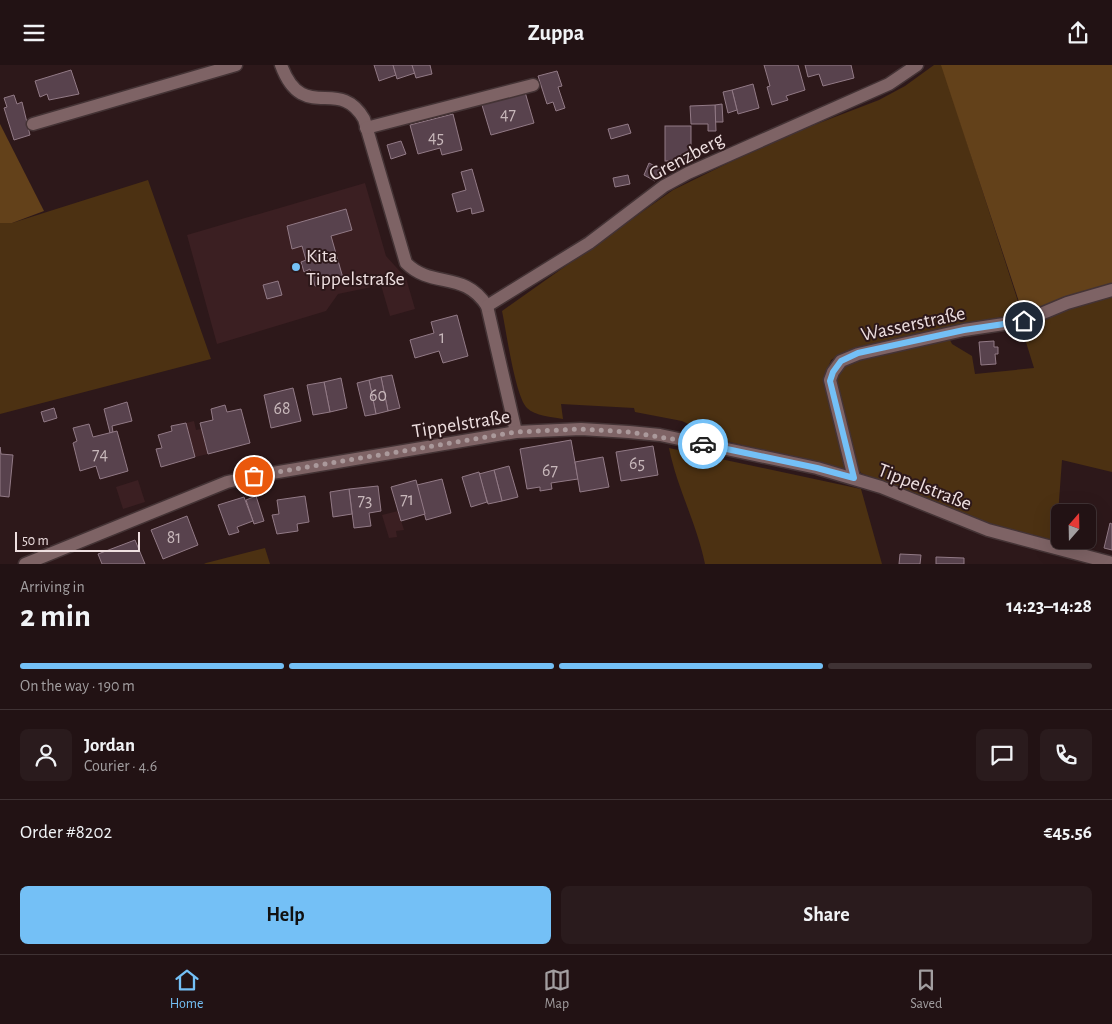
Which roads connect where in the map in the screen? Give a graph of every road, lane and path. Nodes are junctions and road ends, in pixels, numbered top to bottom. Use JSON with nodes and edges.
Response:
{"nodes":[{"id":1,"x":236,"y":65,"type":"edge"},
{"id":2,"x":282,"y":65,"type":"edge"},
{"id":3,"x":917,"y":65,"type":"edge"},
{"id":4,"x":533,"y":85,"type":"dead end"},
{"id":5,"x":33,"y":124,"type":"dead end"},
{"id":6,"x":366,"y":128,"type":"junction"},
{"id":7,"x":1112,"y":290,"type":"edge"},
{"id":8,"x":487,"y":306,"type":"junction"},
{"id":9,"x":516,"y":432,"type":"junction"},
{"id":10,"x":854,"y":478,"type":"junction"},
{"id":11,"x":1112,"y":563,"type":"edge"},
{"id":12,"x":25,"y":564,"type":"edge"}],
"edges":[{"from":1,"to":5,"type":"street"},
{"from":2,"to":6,"type":"street"},
{"from":3,"to":8,"type":"street","name":"Grenzberg"},
{"from":4,"to":6,"type":"street"},
{"from":6,"to":8,"type":"street"},
{"from":7,"to":10,"type":"street","name":"Wasserstraße"},
{"from":8,"to":9,"type":"street"},
{"from":9,"to":10,"type":"street","name":"Tippelstraße"},
{"from":9,"to":12,"type":"street","name":"Tippelstraße"},
{"from":10,"to":11,"type":"street","name":"Tippelstraße"}]}
